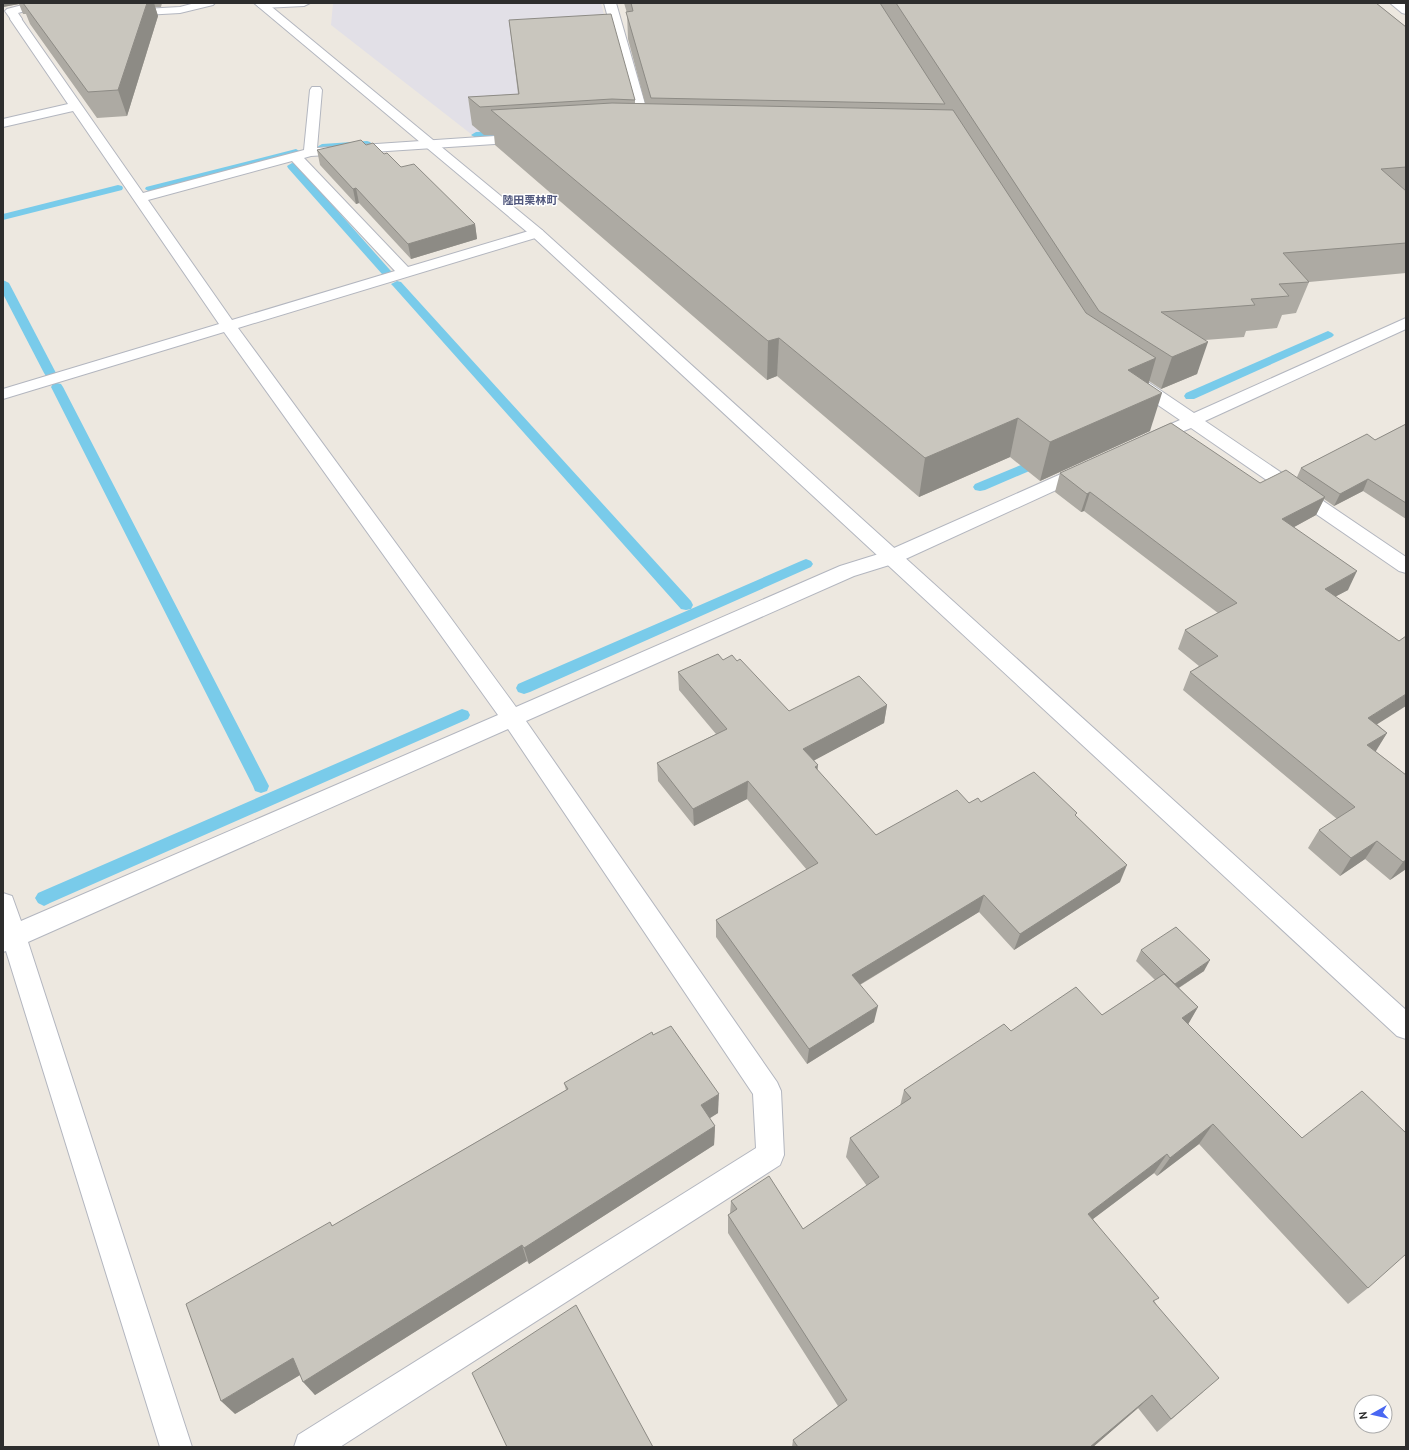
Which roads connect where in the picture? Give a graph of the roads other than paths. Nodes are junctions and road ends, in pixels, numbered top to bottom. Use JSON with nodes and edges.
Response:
{"nodes":[{"id":1,"x":43,"y":3,"type":"edge"},
{"id":2,"x":209,"y":3,"type":"edge"},
{"id":3,"x":304,"y":3,"type":"edge"},
{"id":4,"x":610,"y":3,"type":"edge"},
{"id":5,"x":1396,"y":3,"type":"edge"},
{"id":6,"x":261,"y":4,"type":"edge"},
{"id":7,"x":1406,"y":11,"type":"edge"},
{"id":8,"x":118,"y":13,"type":"edge"},
{"id":9,"x":32,"y":18,"type":"edge"},
{"id":10,"x":16,"y":19,"type":"junction"},
{"id":11,"x":3,"y":20,"type":"edge"},
{"id":12,"x":316,"y":90,"type":"dead end"},
{"id":13,"x":77,"y":106,"type":"junction"},
{"id":14,"x":3,"y":123,"type":"edge"},
{"id":15,"x":662,"y":133,"type":"edge"},
{"id":16,"x":534,"y":137,"type":"edge"},
{"id":17,"x":430,"y":144,"type":"junction"},
{"id":18,"x":310,"y":152,"type":"junction"},
{"id":19,"x":295,"y":156,"type":"junction"},
{"id":20,"x":140,"y":198,"type":"junction"},
{"id":21,"x":537,"y":233,"type":"junction"},
{"id":22,"x":405,"y":273,"type":"junction"},
{"id":23,"x":1405,"y":324,"type":"edge"},
{"id":24,"x":228,"y":326,"type":"junction"},
{"id":25,"x":1123,"y":373,"type":"edge"},
{"id":26,"x":3,"y":394,"type":"edge"},
{"id":27,"x":1194,"y":420,"type":"junction"},
{"id":28,"x":1136,"y":446,"type":"edge"},
{"id":29,"x":1101,"y":462,"type":"edge"},
{"id":30,"x":892,"y":557,"type":"junction"},
{"id":31,"x":1406,"y":566,"type":"edge"},
{"id":32,"x":512,"y":718,"type":"junction"},
{"id":33,"x":3,"y":903,"type":"edge"},
{"id":34,"x":8,"y":938,"type":"edge"},
{"id":35,"x":1406,"y":1027,"type":"edge"},
{"id":36,"x":176,"y":1447,"type":"edge"},
{"id":37,"x":310,"y":1447,"type":"edge"}],
"edges":[{"from":1,"to":10,"type":"street"},
{"from":2,"to":8,"type":"street"},
{"from":3,"to":6,"type":"street"},
{"from":4,"to":15,"type":"street"},
{"from":5,"to":7,"type":"street"},
{"from":6,"to":17,"type":"street"},
{"from":9,"to":10,"type":"street"},
{"from":10,"to":11,"type":"street"},
{"from":10,"to":13,"type":"street"},
{"from":12,"to":18,"type":"street"},
{"from":13,"to":14,"type":"street"},
{"from":13,"to":20,"type":"street"},
{"from":16,"to":17,"type":"street"},
{"from":17,"to":18,"type":"street"},
{"from":17,"to":21,"type":"street"},
{"from":18,"to":19,"type":"street"},
{"from":19,"to":20,"type":"street"},
{"from":19,"to":22,"type":"street"},
{"from":20,"to":24,"type":"street"},
{"from":21,"to":22,"type":"street"},
{"from":21,"to":30,"type":"street"},
{"from":22,"to":24,"type":"street"},
{"from":23,"to":27,"type":"street"},
{"from":24,"to":26,"type":"street"},
{"from":24,"to":32,"type":"street"},
{"from":25,"to":27,"type":"street"},
{"from":27,"to":28,"type":"street"},
{"from":27,"to":31,"type":"street"},
{"from":29,"to":30,"type":"street"},
{"from":30,"to":32,"type":"street"},
{"from":30,"to":35,"type":"street"},
{"from":32,"to":34,"type":"street"},
{"from":32,"to":37,"type":"street"},
{"from":33,"to":34,"type":"street"},
{"from":34,"to":36,"type":"street"}]}
